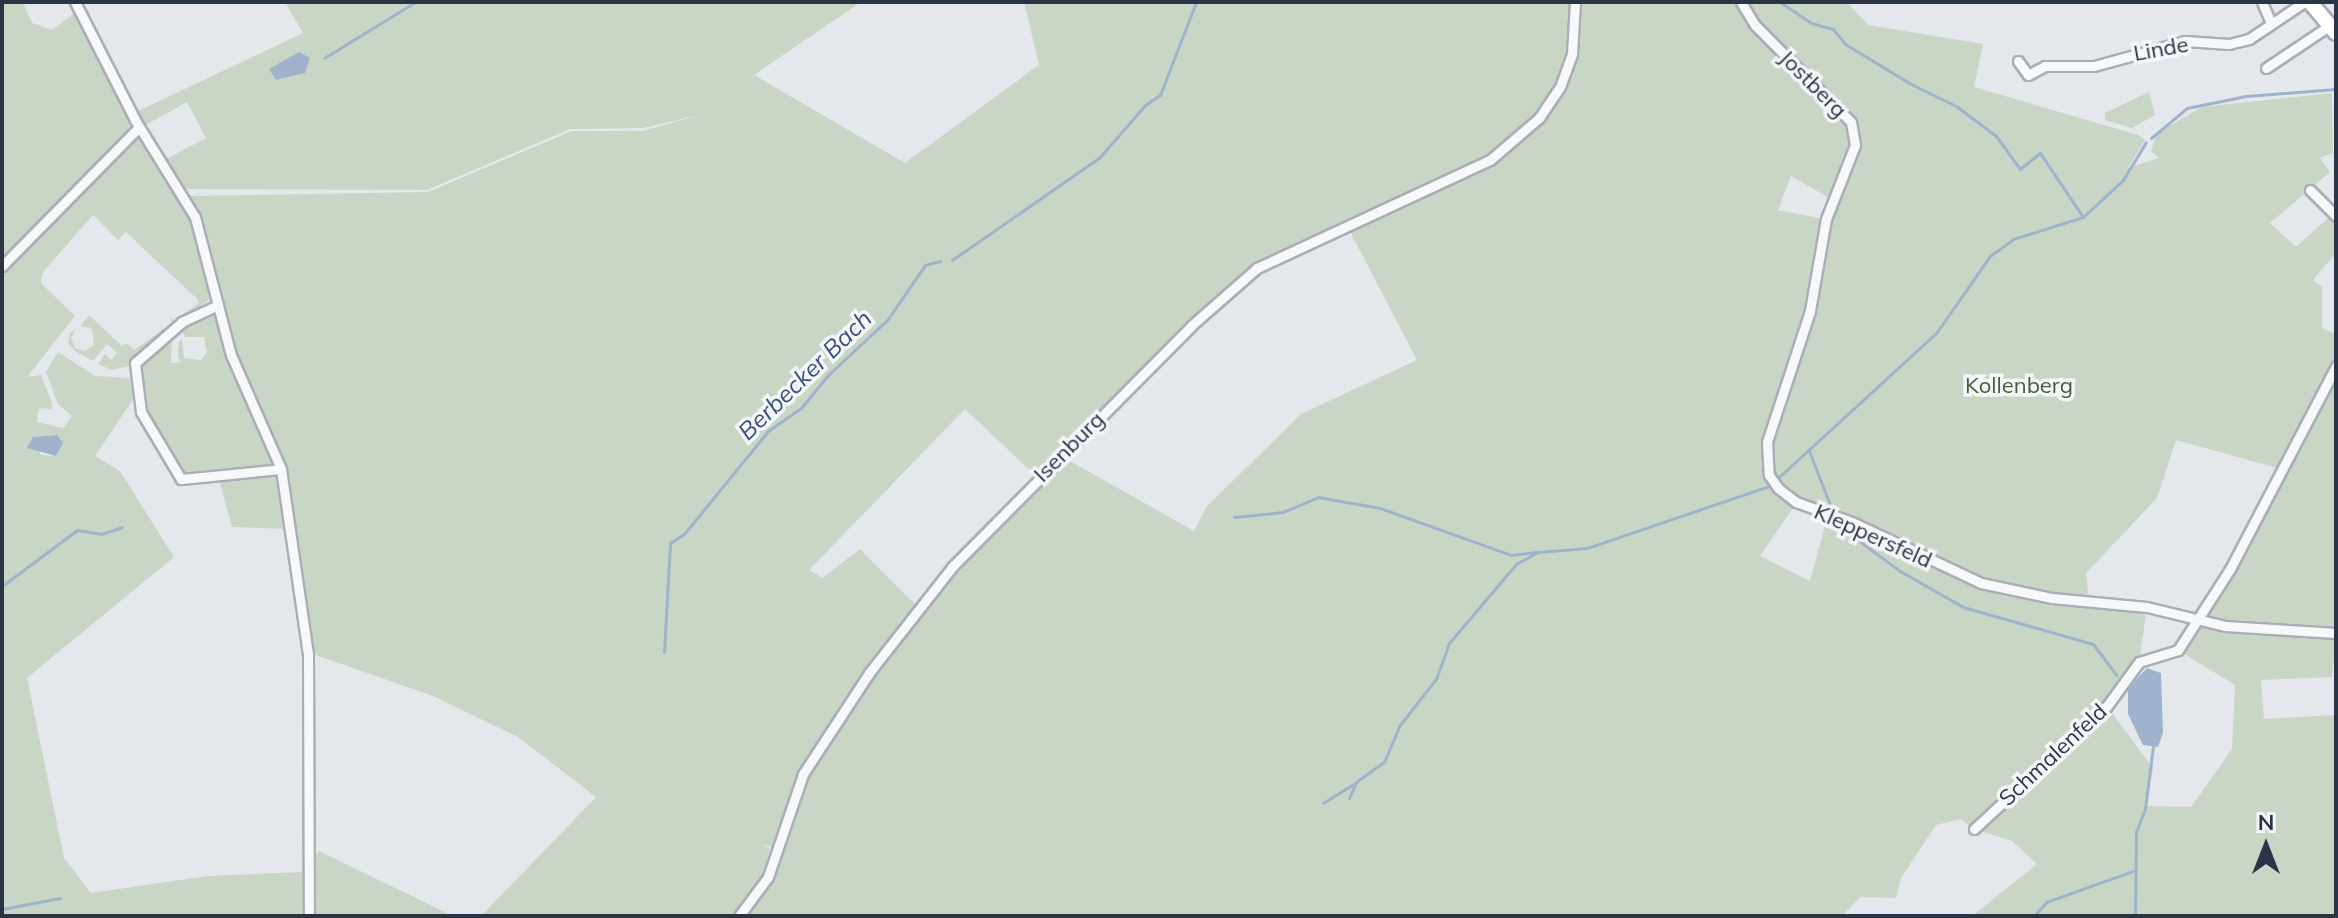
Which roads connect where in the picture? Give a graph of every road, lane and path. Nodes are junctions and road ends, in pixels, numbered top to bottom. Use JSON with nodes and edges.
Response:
{"nodes":[{"id":1,"x":75,"y":2,"type":"edge"},
{"id":2,"x":1575,"y":2,"type":"edge"},
{"id":3,"x":1741,"y":2,"type":"edge"},
{"id":4,"x":2262,"y":2,"type":"edge"},
{"id":5,"x":2307,"y":2,"type":"edge"},
{"id":6,"x":2271,"y":23,"type":"junction"},
{"id":7,"x":2333,"y":30,"type":"edge"},
{"id":8,"x":2018,"y":61,"type":"dead end"},
{"id":9,"x":2266,"y":68,"type":"dead end"},
{"id":10,"x":139,"y":127,"type":"junction"},
{"id":11,"x":2310,"y":190,"type":"dead end"},
{"id":12,"x":2336,"y":216,"type":"edge"},
{"id":13,"x":2,"y":266,"type":"edge"},
{"id":14,"x":1818,"y":268,"type":"joint"},
{"id":15,"x":218,"y":305,"type":"junction"},
{"id":16,"x":2336,"y":366,"type":"edge"},
{"id":17,"x":281,"y":469,"type":"junction"},
{"id":18,"x":2198,"y":621,"type":"junction"},
{"id":19,"x":2336,"y":633,"type":"edge"},
{"id":20,"x":1974,"y":829,"type":"dead end"},
{"id":21,"x":309,"y":916,"type":"edge"},
{"id":22,"x":739,"y":916,"type":"edge"}],
"edges":[{"from":1,"to":10,"type":"street"},
{"from":2,"to":22,"type":"street","name":"Isenburg"},
{"from":3,"to":14,"type":"street","name":"Jostberg"},
{"from":4,"to":6,"type":"street"},
{"from":5,"to":6,"type":"street","name":"Linde"},
{"from":5,"to":7,"type":"main road"},
{"from":6,"to":8,"type":"street","name":"Linde"},
{"from":7,"to":9,"type":"street"},
{"from":10,"to":13,"type":"street"},
{"from":10,"to":15,"type":"street"},
{"from":11,"to":12,"type":"street"},
{"from":14,"to":18,"type":"street","name":"Kleppersfeld"},
{"from":15,"to":17,"type":"street"},
{"from":15,"to":17,"type":"street"},
{"from":16,"to":18,"type":"street"},
{"from":17,"to":21,"type":"street"},
{"from":18,"to":19,"type":"street","name":"Kleppersfeld"},
{"from":18,"to":20,"type":"street","name":"Schmalenfeld"}]}
